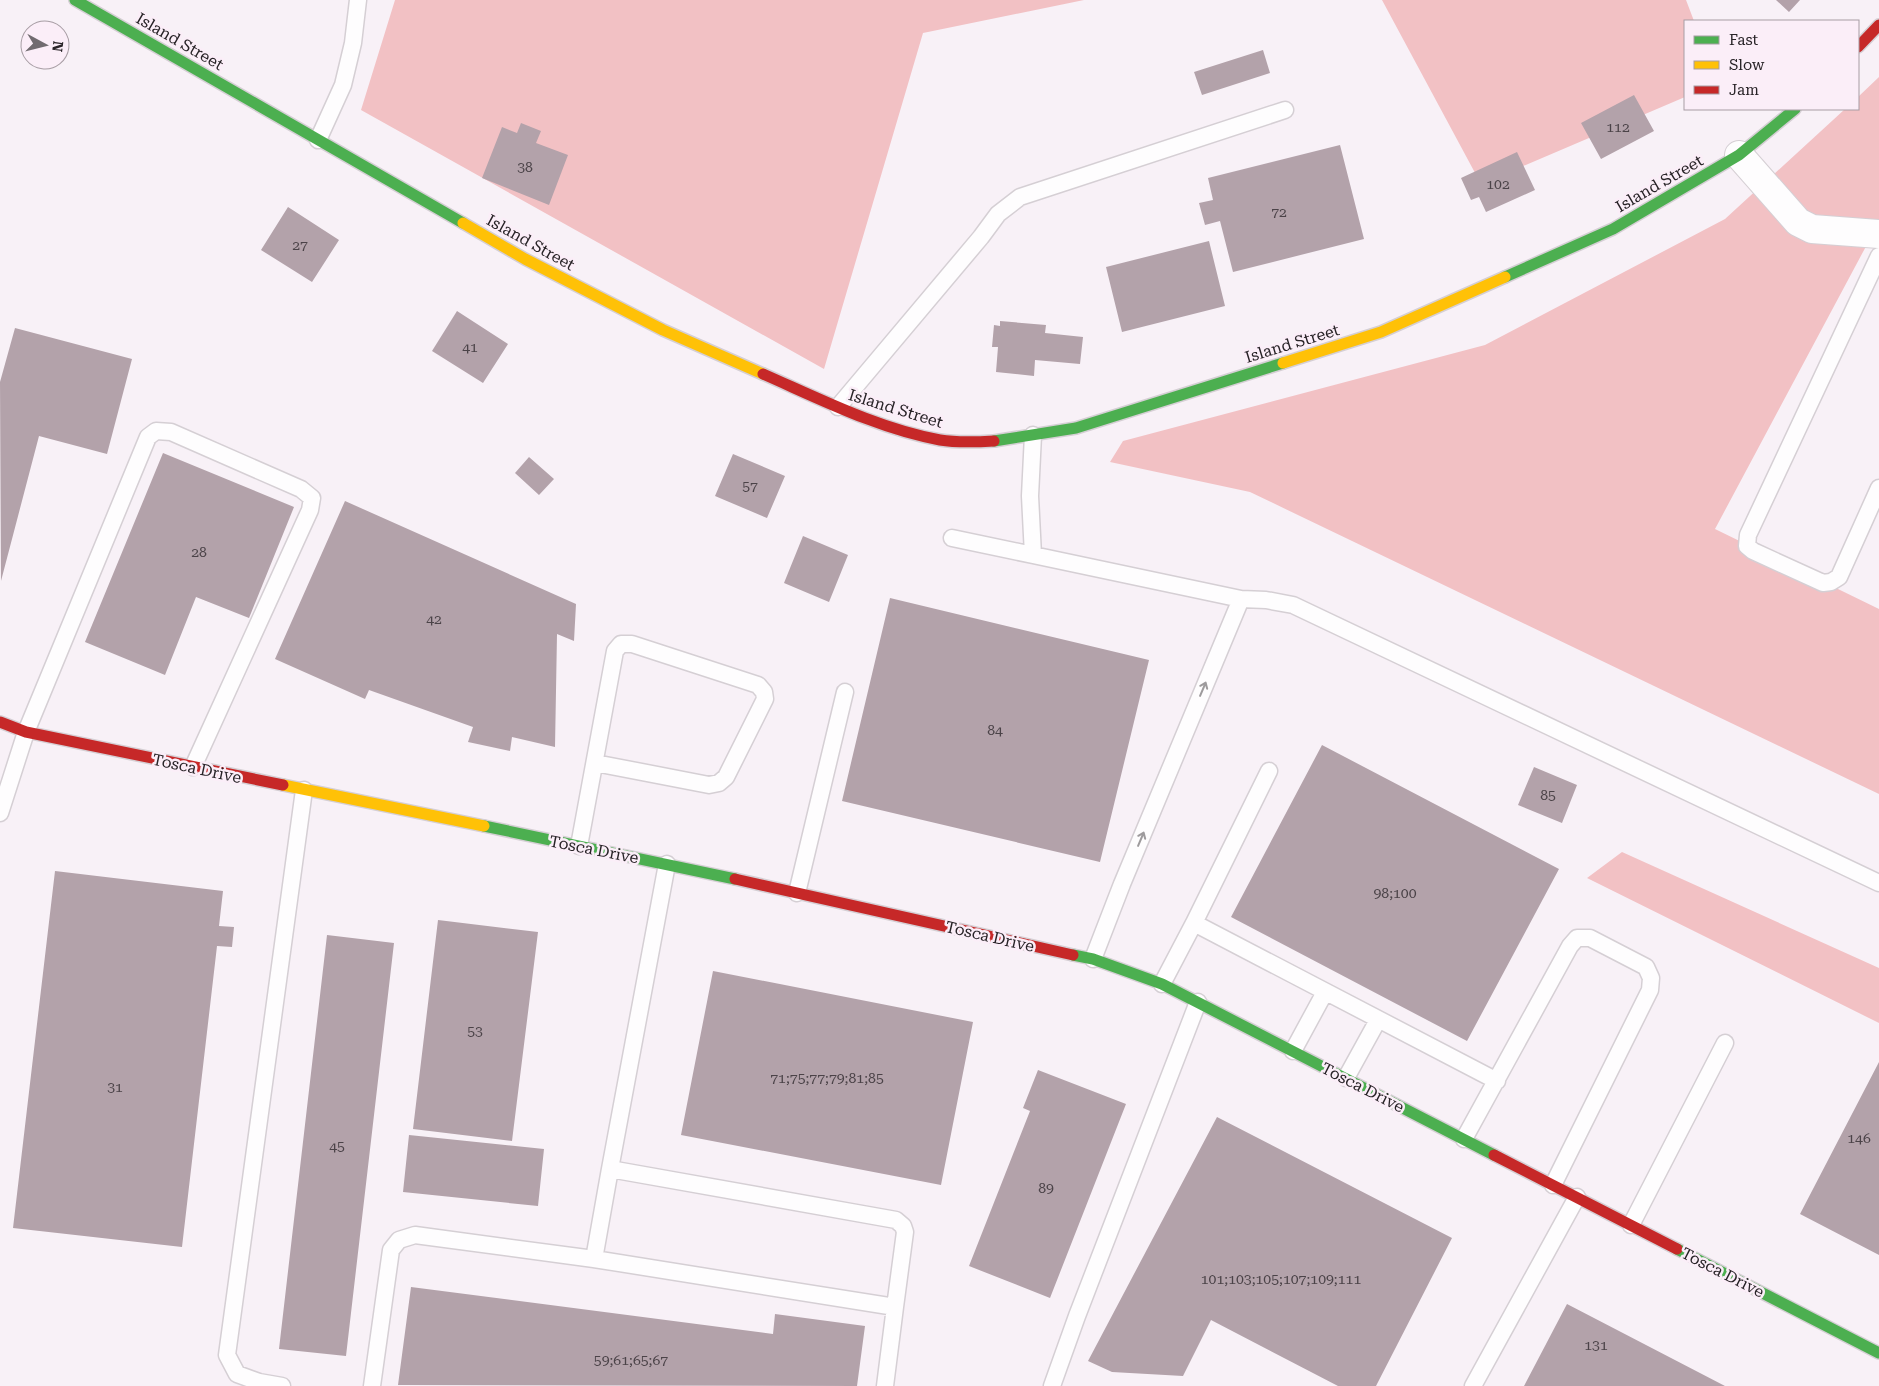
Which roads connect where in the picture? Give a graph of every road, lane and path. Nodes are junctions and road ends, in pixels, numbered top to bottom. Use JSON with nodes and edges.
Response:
{"nodes":[{"id":1,"x":76,"y":0,"type":"edge"},
{"id":2,"x":358,"y":0,"type":"edge"},
{"id":3,"x":1879,"y":25,"type":"edge"},
{"id":4,"x":1859,"y":46,"type":"edge"},
{"id":5,"x":1285,"y":110,"type":"dead end"},
{"id":6,"x":1794,"y":110,"type":"edge"},
{"id":7,"x":318,"y":140,"type":"junction"},
{"id":8,"x":1739,"y":155,"type":"junction"},
{"id":9,"x":1879,"y":234,"type":"edge"},
{"id":10,"x":1879,"y":256,"type":"edge"},
{"id":11,"x":838,"y":407,"type":"junction"},
{"id":12,"x":1033,"y":435,"type":"junction"},
{"id":13,"x":1879,"y":488,"type":"edge"},
{"id":14,"x":952,"y":538,"type":"dead end"},
{"id":15,"x":1033,"y":555,"type":"junction"},
{"id":16,"x":1241,"y":599,"type":"junction"},
{"id":17,"x":845,"y":692,"type":"dead end"},
{"id":18,"x":0,"y":722,"type":"edge"},
{"id":19,"x":13,"y":734,"type":"edge"},
{"id":20,"x":595,"y":763,"type":"junction"},
{"id":21,"x":193,"y":767,"type":"junction"},
{"id":22,"x":1269,"y":771,"type":"dead end"},
{"id":23,"x":304,"y":790,"type":"junction"},
{"id":24,"x":0,"y":813,"type":"edge"},
{"id":25,"x":579,"y":846,"type":"junction"},
{"id":26,"x":667,"y":864,"type":"junction"},
{"id":27,"x":1879,"y":883,"type":"edge"},
{"id":28,"x":798,"y":893,"type":"junction"},
{"id":29,"x":1194,"y":923,"type":"junction"},
{"id":30,"x":1092,"y":960,"type":"junction"},
{"id":31,"x":1162,"y":984,"type":"junction"},
{"id":32,"x":1325,"y":992,"type":"junction"},
{"id":33,"x":1198,"y":1002,"type":"junction"},
{"id":34,"x":1378,"y":1020,"type":"junction"},
{"id":35,"x":1725,"y":1043,"type":"dead end"},
{"id":36,"x":1293,"y":1051,"type":"junction"},
{"id":37,"x":1346,"y":1078,"type":"junction"},
{"id":38,"x":1497,"y":1081,"type":"junction"},
{"id":39,"x":1464,"y":1139,"type":"junction"},
{"id":40,"x":610,"y":1169,"type":"junction"},
{"id":41,"x":1553,"y":1185,"type":"junction"},
{"id":42,"x":1577,"y":1197,"type":"junction"},
{"id":43,"x":1630,"y":1225,"type":"junction"},
{"id":44,"x":594,"y":1259,"type":"junction"},
{"id":45,"x":895,"y":1307,"type":"junction"},
{"id":46,"x":1879,"y":1353,"type":"edge"},
{"id":47,"x":282,"y":1386,"type":"edge"},
{"id":48,"x":372,"y":1386,"type":"edge"},
{"id":49,"x":885,"y":1386,"type":"edge"},
{"id":50,"x":1052,"y":1386,"type":"edge"},
{"id":51,"x":1473,"y":1386,"type":"edge"}],
"edges":[{"from":1,"to":7,"type":"street","name":"Island Street"},
{"from":2,"to":7,"type":"lane"},
{"from":3,"to":4,"type":"street"},
{"from":5,"to":11,"type":"lane"},
{"from":6,"to":8,"type":"street","name":"Island Street"},
{"from":7,"to":11,"type":"street","name":"Island Street"},
{"from":8,"to":9,"type":"street"},
{"from":8,"to":12,"type":"street","name":"Island Street"},
{"from":10,"to":13,"type":"lane"},
{"from":11,"to":12,"type":"street","name":"Island Street"},
{"from":12,"to":15,"type":"lane"},
{"from":14,"to":15,"type":"lane"},
{"from":15,"to":16,"type":"lane"},
{"from":16,"to":27,"type":"lane"},
{"from":30,"to":16,"type":"lane","one_way":true},
{"from":17,"to":28,"type":"lane"},
{"from":18,"to":19,"type":"street","name":"Tosca Drive"},
{"from":19,"to":21,"type":"street","name":"Tosca Drive"},
{"from":19,"to":21,"type":"lane"},
{"from":19,"to":24,"type":"lane"},
{"from":20,"to":20,"type":"lane"},
{"from":20,"to":25,"type":"lane"},
{"from":21,"to":23,"type":"street","name":"Tosca Drive"},
{"from":22,"to":29,"type":"lane"},
{"from":23,"to":25,"type":"street","name":"Tosca Drive"},
{"from":23,"to":47,"type":"lane"},
{"from":25,"to":26,"type":"street","name":"Tosca Drive"},
{"from":26,"to":28,"type":"street","name":"Tosca Drive"},
{"from":26,"to":40,"type":"lane"},
{"from":28,"to":30,"type":"street","name":"Tosca Drive"},
{"from":29,"to":31,"type":"lane"},
{"from":29,"to":32,"type":"lane"},
{"from":30,"to":31,"type":"street","name":"Tosca Drive"},
{"from":31,"to":33,"type":"street","name":"Tosca Drive"},
{"from":32,"to":34,"type":"lane"},
{"from":32,"to":36,"type":"lane"},
{"from":33,"to":36,"type":"street","name":"Tosca Drive"},
{"from":33,"to":50,"type":"lane"},
{"from":34,"to":37,"type":"lane"},
{"from":34,"to":38,"type":"lane"},
{"from":35,"to":43,"type":"lane"},
{"from":36,"to":37,"type":"street","name":"Tosca Drive"},
{"from":37,"to":39,"type":"street","name":"Tosca Drive"},
{"from":38,"to":39,"type":"lane"},
{"from":38,"to":41,"type":"lane"},
{"from":39,"to":41,"type":"street","name":"Tosca Drive"},
{"from":40,"to":44,"type":"lane"},
{"from":40,"to":45,"type":"lane"},
{"from":41,"to":42,"type":"street","name":"Tosca Drive"},
{"from":42,"to":43,"type":"street","name":"Tosca Drive"},
{"from":42,"to":51,"type":"lane"},
{"from":43,"to":46,"type":"street","name":"Tosca Drive"},
{"from":44,"to":45,"type":"lane"},
{"from":44,"to":48,"type":"lane"},
{"from":45,"to":49,"type":"lane"}]}
